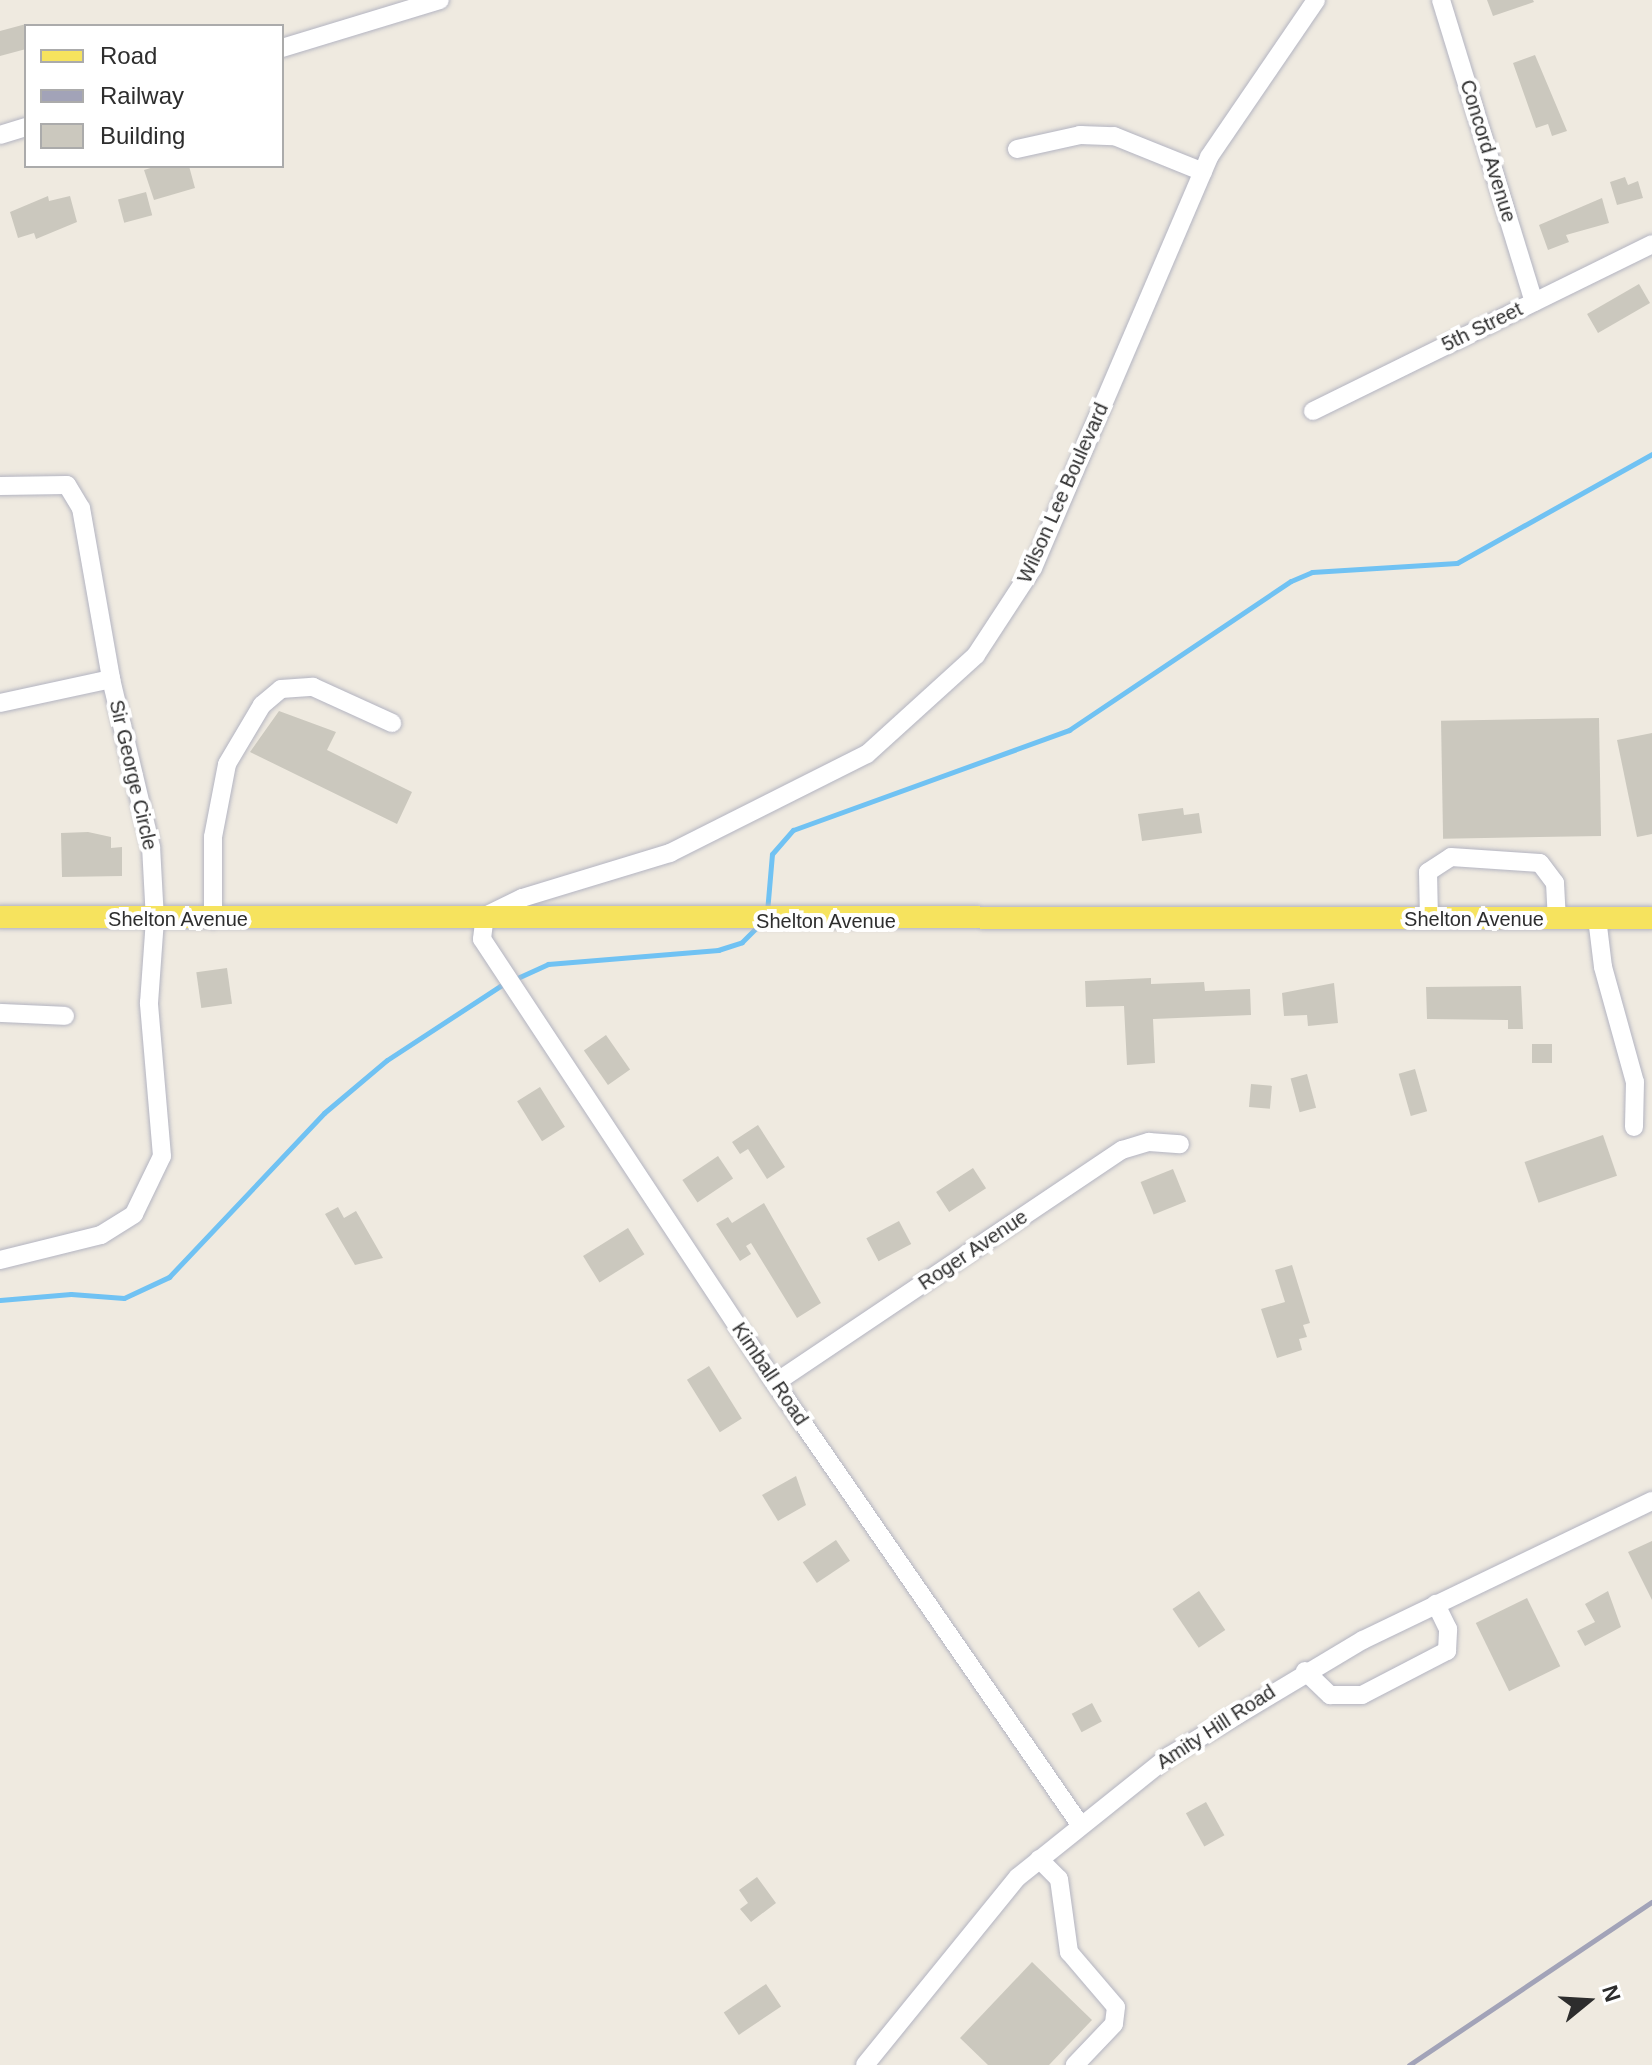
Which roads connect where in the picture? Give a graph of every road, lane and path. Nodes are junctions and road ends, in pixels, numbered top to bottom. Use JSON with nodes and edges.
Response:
{"nodes":[{"id":1,"x":440,"y":0,"type":"edge"},
{"id":2,"x":1316,"y":0,"type":"edge"},
{"id":3,"x":1441,"y":0,"type":"edge"},
{"id":4,"x":284,"y":47,"type":"edge"},
{"id":5,"x":24,"y":128,"type":"edge"},
{"id":6,"x":0,"y":135,"type":"edge"},
{"id":7,"x":1017,"y":149,"type":"dead end"},
{"id":8,"x":1203,"y":172,"type":"junction"},
{"id":9,"x":1652,"y":244,"type":"edge"},
{"id":10,"x":1534,"y":302,"type":"junction"},
{"id":11,"x":1313,"y":411,"type":"dead end"},
{"id":12,"x":0,"y":486,"type":"edge"},
{"id":13,"x":111,"y":679,"type":"junction"},
{"id":14,"x":0,"y":703,"type":"edge"},
{"id":15,"x":392,"y":723,"type":"dead end"},
{"id":16,"x":485,"y":916,"type":"junction"},
{"id":17,"x":0,"y":917,"type":"edge"},
{"id":18,"x":1557,"y":918,"type":"junction"},
{"id":19,"x":1597,"y":918,"type":"junction"},
{"id":20,"x":1652,"y":918,"type":"edge"},
{"id":21,"x":1429,"y":919,"type":"junction"},
{"id":22,"x":155,"y":920,"type":"junction"},
{"id":23,"x":213,"y":920,"type":"junction"},
{"id":24,"x":0,"y":1013,"type":"edge"},
{"id":25,"x":65,"y":1016,"type":"dead end"},
{"id":26,"x":1634,"y":1127,"type":"dead end"},
{"id":27,"x":1180,"y":1144,"type":"dead end"},
{"id":28,"x":0,"y":1260,"type":"edge"},
{"id":29,"x":775,"y":1383,"type":"junction"},
{"id":30,"x":1652,"y":1501,"type":"edge"},
{"id":31,"x":1436,"y":1604,"type":"junction"},
{"id":32,"x":1305,"y":1671,"type":"junction"},
{"id":33,"x":1079,"y":1823,"type":"junction"},
{"id":34,"x":1039,"y":1859,"type":"junction"},
{"id":35,"x":865,"y":2065,"type":"edge"},
{"id":36,"x":1075,"y":2065,"type":"edge"}],
"edges":[{"from":1,"to":4,"type":"street"},
{"from":2,"to":8,"type":"street","name":"Wilson Lee Boulevard"},
{"from":3,"to":10,"type":"street","name":"Concord Avenue"},
{"from":5,"to":6,"type":"street"},
{"from":7,"to":8,"type":"street"},
{"from":8,"to":16,"type":"street","name":"Wilson Lee Boulevard"},
{"from":9,"to":10,"type":"street","name":"5th Street"},
{"from":10,"to":11,"type":"street","name":"5th Street"},
{"from":12,"to":13,"type":"street","name":"Sir George Circle"},
{"from":13,"to":14,"type":"street","name":"Sir George Circle"},
{"from":13,"to":22,"type":"street","name":"Sir George Circle"},
{"from":15,"to":23,"type":"street"},
{"from":16,"to":21,"type":"main road","name":"Shelton Avenue"},
{"from":16,"to":23,"type":"main road","name":"Shelton Avenue"},
{"from":16,"to":29,"type":"street","name":"Kimball Road"},
{"from":17,"to":22,"type":"main road","name":"Shelton Avenue"},
{"from":18,"to":19,"type":"main road","name":"Shelton Avenue"},
{"from":18,"to":21,"type":"main road","name":"Shelton Avenue"},
{"from":18,"to":21,"type":"street"},
{"from":19,"to":20,"type":"main road","name":"Shelton Avenue"},
{"from":19,"to":26,"type":"street"},
{"from":22,"to":23,"type":"main road","name":"Shelton Avenue"},
{"from":22,"to":28,"type":"street","name":"Sir George Circle"},
{"from":24,"to":25,"type":"street"},
{"from":27,"to":29,"type":"street","name":"Roger Avenue"},
{"from":29,"to":33,"type":"street","name":"Kimball Road"},
{"from":30,"to":31,"type":"street","name":"Amity Hill Road"},
{"from":31,"to":32,"type":"street","name":"Amity Hill Road"},
{"from":31,"to":32,"type":"street"},
{"from":32,"to":33,"type":"street","name":"Amity Hill Road"},
{"from":33,"to":34,"type":"street","name":"Amity Hill Road"},
{"from":34,"to":35,"type":"street","name":"Amity Hill Road"},
{"from":34,"to":36,"type":"street"}]}
